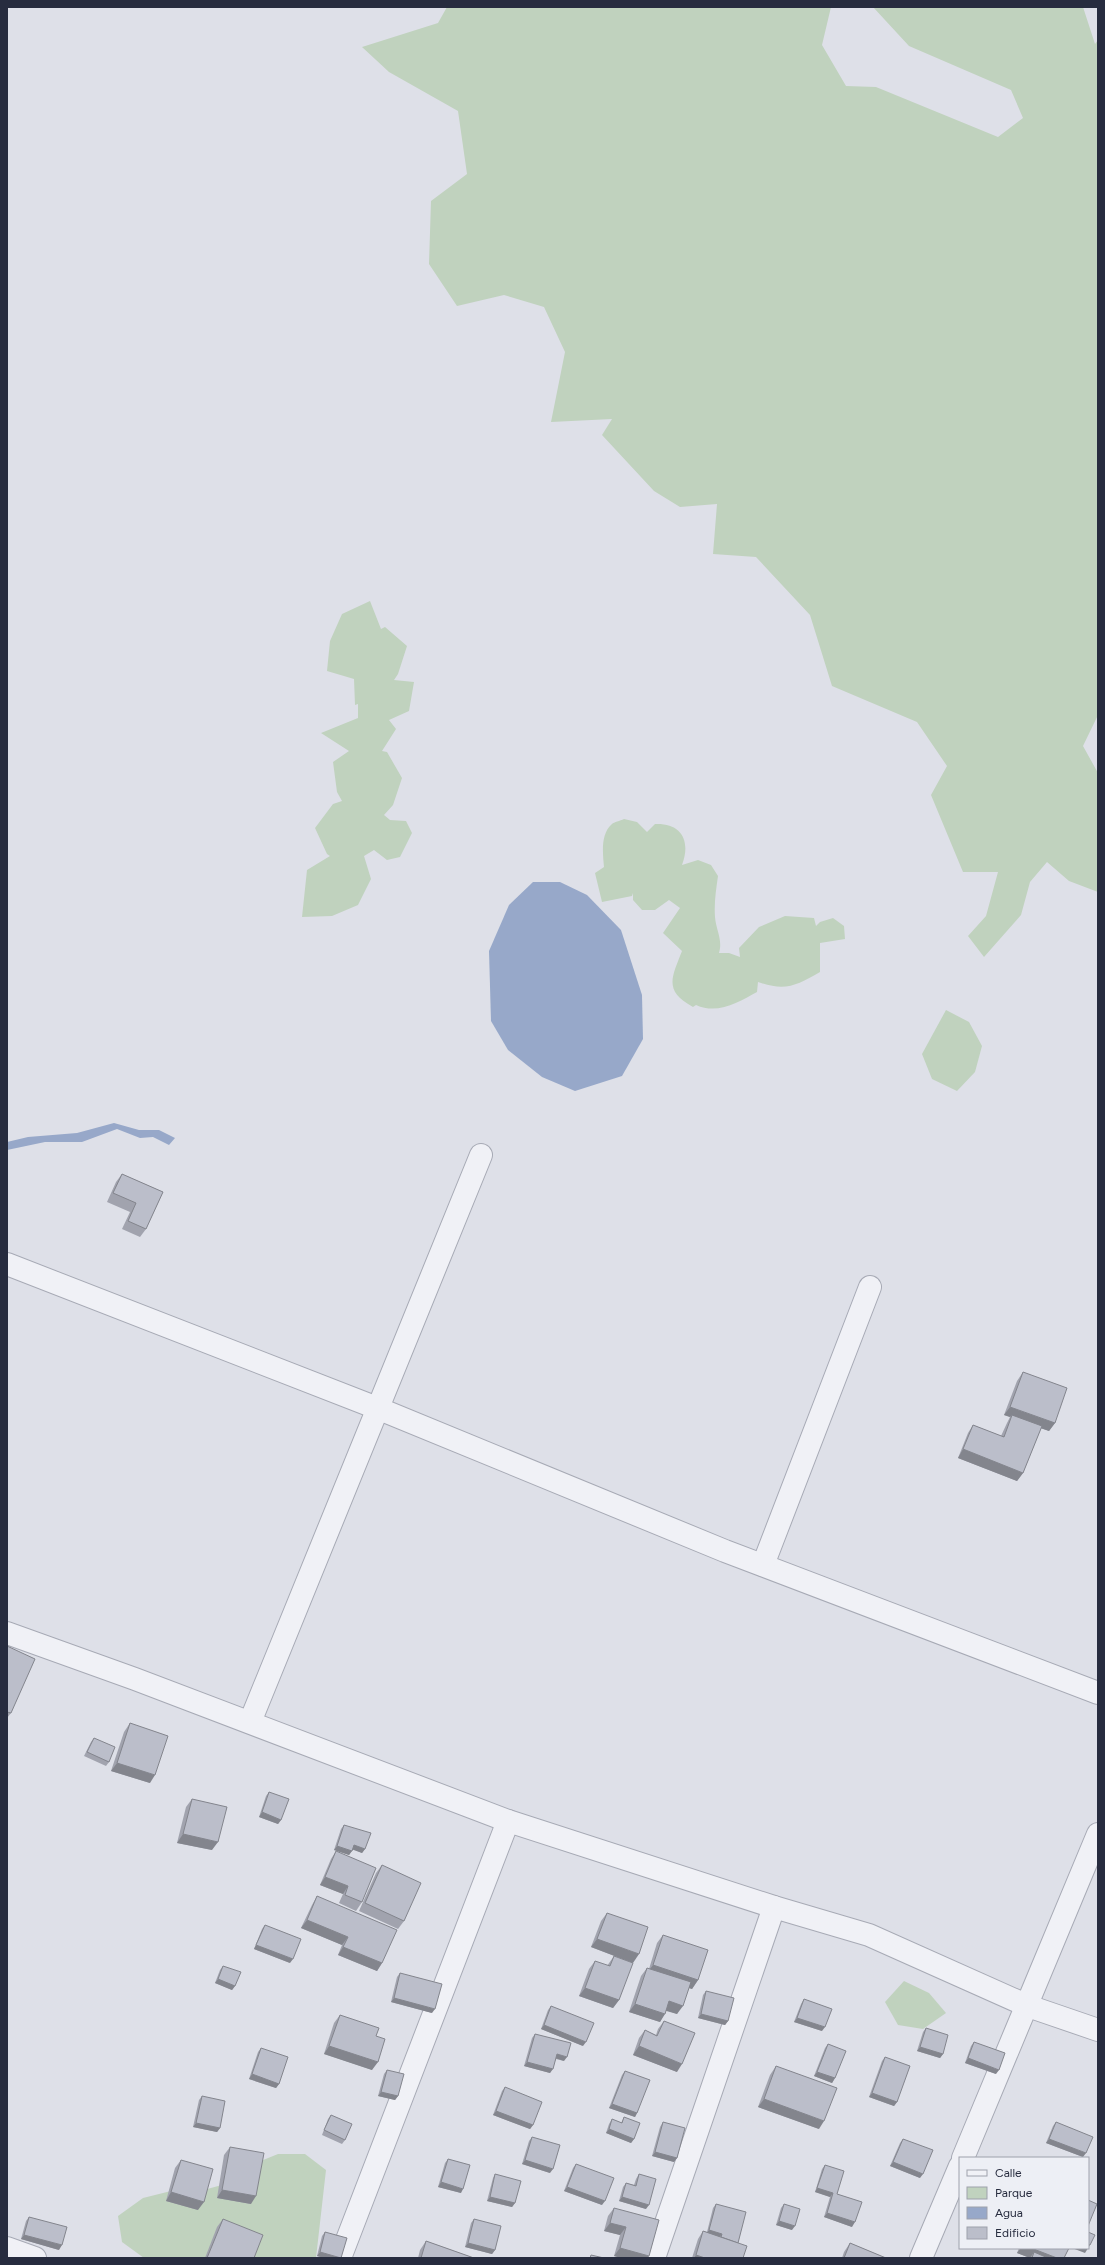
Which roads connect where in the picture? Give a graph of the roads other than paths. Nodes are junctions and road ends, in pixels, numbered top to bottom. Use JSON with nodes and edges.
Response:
{"nodes":[{"id":1,"x":481,"y":1155,"type":"dead end"},
{"id":2,"x":7,"y":1264,"type":"edge"},
{"id":3,"x":870,"y":1287,"type":"dead end"},
{"id":4,"x":376,"y":1408,"type":"junction"},
{"id":5,"x":762,"y":1565,"type":"junction"},
{"id":6,"x":7,"y":1633,"type":"edge"},
{"id":7,"x":1098,"y":1693,"type":"edge"},
{"id":8,"x":250,"y":1722,"type":"junction"},
{"id":9,"x":508,"y":1821,"type":"junction"},
{"id":10,"x":1098,"y":1834,"type":"edge"},
{"id":11,"x":774,"y":1908,"type":"junction"},
{"id":12,"x":1028,"y":2006,"type":"junction"},
{"id":13,"x":1098,"y":2030,"type":"edge"},
{"id":14,"x":963,"y":2157,"type":"edge"},
{"id":15,"x":959,"y":2168,"type":"edge"},
{"id":16,"x":7,"y":2248,"type":"edge"},
{"id":17,"x":35,"y":2258,"type":"edge"},
{"id":18,"x":340,"y":2258,"type":"edge"},
{"id":19,"x":654,"y":2258,"type":"edge"},
{"id":20,"x":921,"y":2258,"type":"edge"}],
"edges":[{"from":1,"to":4,"type":"street"},
{"from":2,"to":4,"type":"street"},
{"from":3,"to":5,"type":"street"},
{"from":4,"to":5,"type":"street"},
{"from":4,"to":8,"type":"street"},
{"from":5,"to":7,"type":"street"},
{"from":6,"to":8,"type":"street"},
{"from":8,"to":9,"type":"street"},
{"from":9,"to":11,"type":"street"},
{"from":9,"to":18,"type":"street"},
{"from":10,"to":12,"type":"street"},
{"from":11,"to":12,"type":"street"},
{"from":11,"to":19,"type":"street"},
{"from":12,"to":13,"type":"street"},
{"from":12,"to":14,"type":"street"},
{"from":15,"to":20,"type":"street"},
{"from":16,"to":17,"type":"street"}]}
